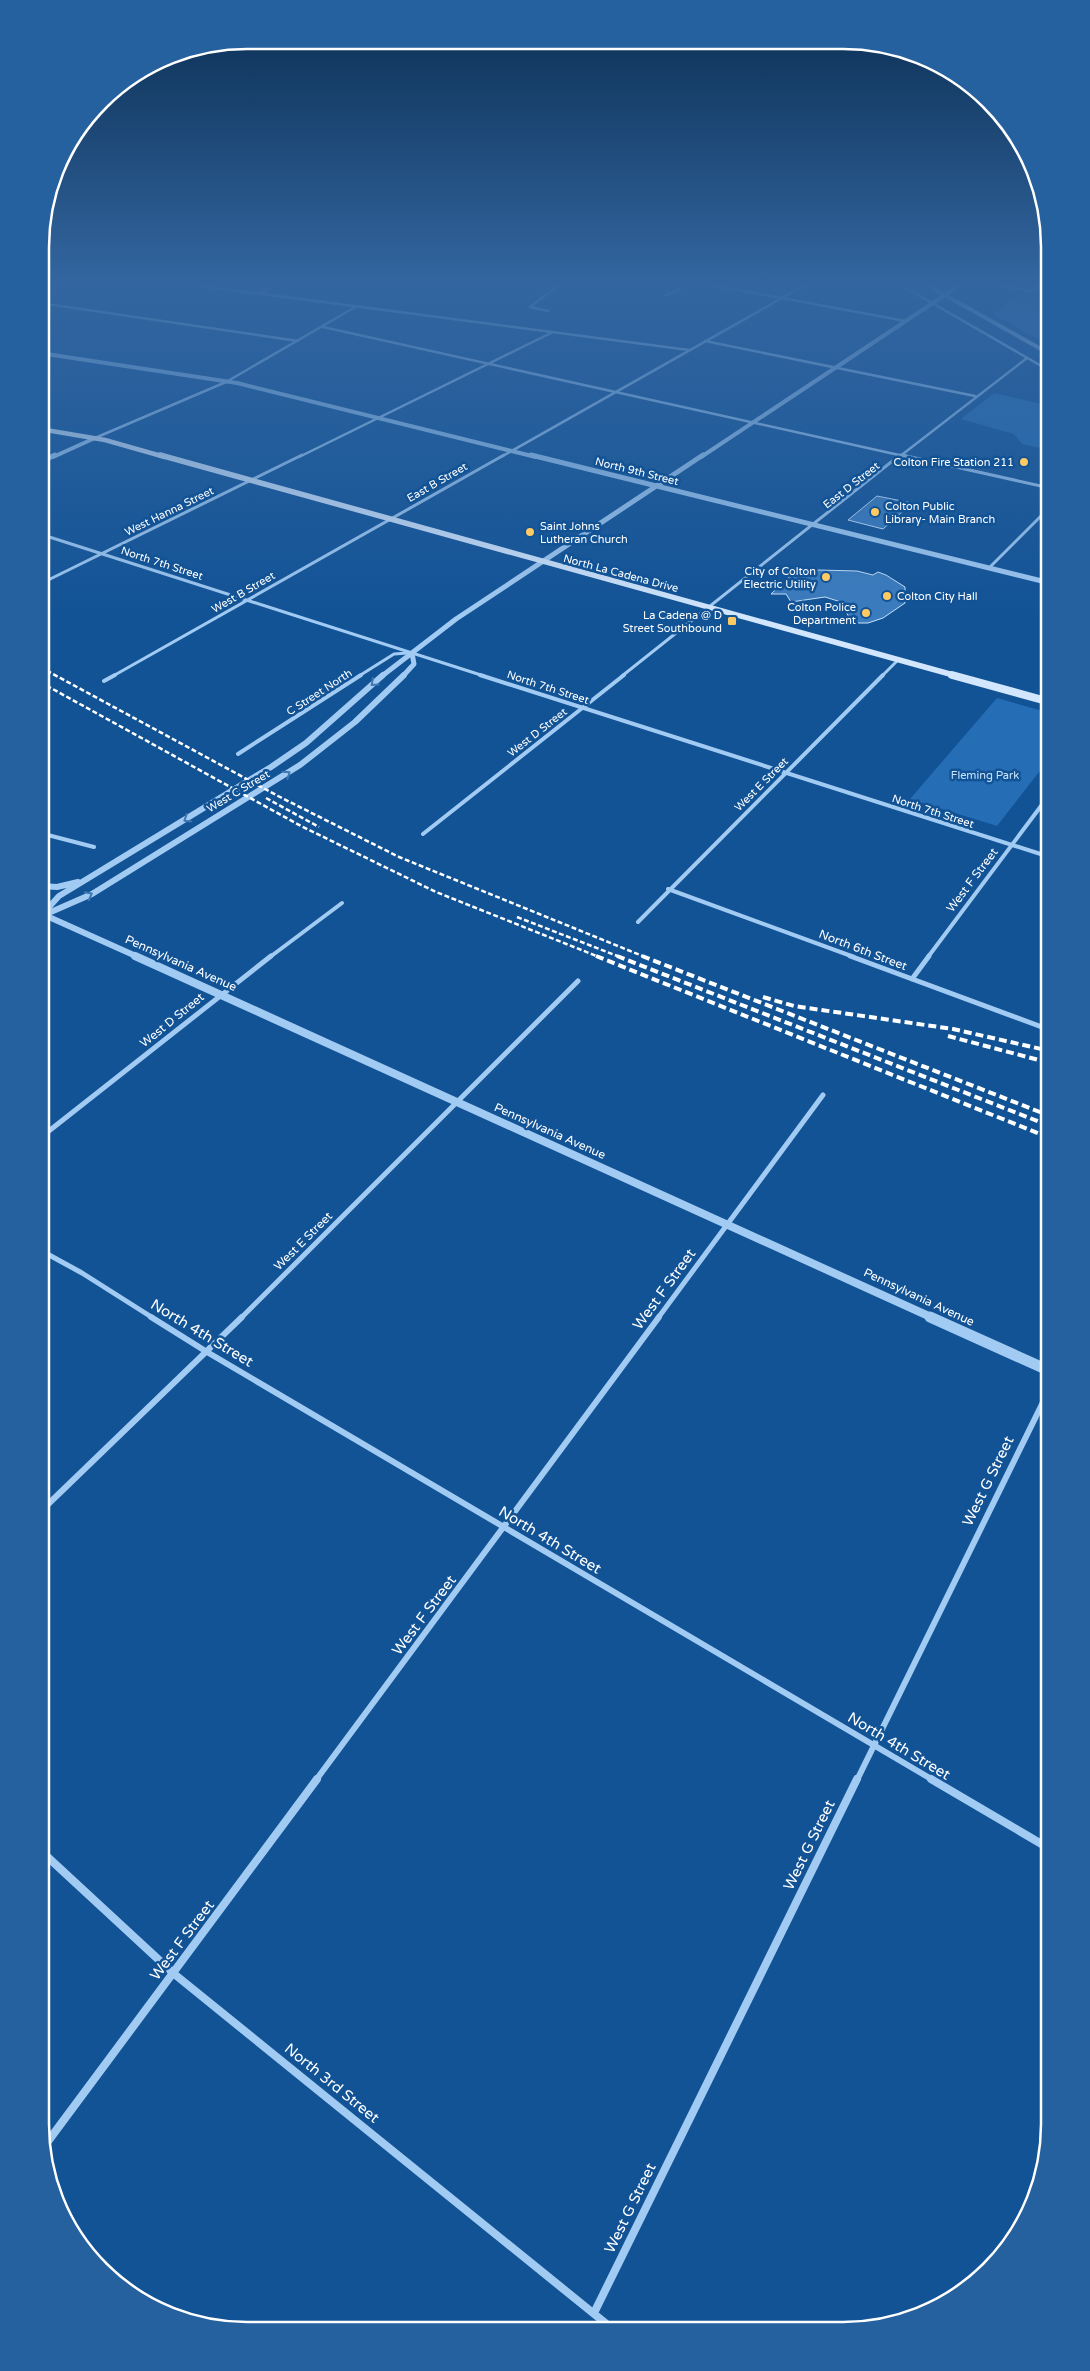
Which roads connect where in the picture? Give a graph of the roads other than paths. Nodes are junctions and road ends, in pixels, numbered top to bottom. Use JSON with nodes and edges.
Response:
{"nodes":[{"id":1,"x":194,"y":396,"type":"edge"},
{"id":2,"x":284,"y":396,"type":"edge"},
{"id":3,"x":424,"y":396,"type":"edge"},
{"id":4,"x":608,"y":396,"type":"edge"},
{"id":5,"x":636,"y":396,"type":"edge"},
{"id":6,"x":790,"y":396,"type":"edge"},
{"id":7,"x":975,"y":396,"type":"edge"},
{"id":8,"x":378,"y":418,"type":"junction"},
{"id":9,"x":751,"y":422,"type":"junction"},
{"id":10,"x":49,"y":430,"type":"edge"},
{"id":11,"x":95,"y":438,"type":"junction"},
{"id":12,"x":510,"y":450,"type":"junction"},
{"id":13,"x":902,"y":456,"type":"junction"},
{"id":14,"x":49,"y":458,"type":"edge"},
{"id":15,"x":252,"y":480,"type":"junction"},
{"id":16,"x":655,"y":486,"type":"junction"},
{"id":17,"x":1041,"y":486,"type":"edge"},
{"id":18,"x":1041,"y":516,"type":"edge"},
{"id":19,"x":390,"y":519,"type":"junction"},
{"id":20,"x":814,"y":525,"type":"junction"},
{"id":21,"x":49,"y":537,"type":"edge"},
{"id":22,"x":103,"y":554,"type":"junction"},
{"id":23,"x":542,"y":561,"type":"junction"},
{"id":24,"x":990,"y":568,"type":"junction"},
{"id":25,"x":49,"y":580,"type":"edge"},
{"id":26,"x":1041,"y":581,"type":"edge"},
{"id":27,"x":247,"y":600,"type":"junction"},
{"id":28,"x":710,"y":608,"type":"junction"},
{"id":29,"x":412,"y":653,"type":"junction"},
{"id":30,"x":898,"y":660,"type":"junction"},
{"id":31,"x":104,"y":682,"type":"dead end"},
{"id":32,"x":1041,"y":700,"type":"edge"},
{"id":33,"x":584,"y":708,"type":"junction"},
{"id":34,"x":238,"y":754,"type":"dead end"},
{"id":35,"x":786,"y":773,"type":"junction"},
{"id":36,"x":1041,"y":806,"type":"edge"},
{"id":37,"x":423,"y":834,"type":"dead end"},
{"id":38,"x":49,"y":835,"type":"edge"},
{"id":39,"x":1012,"y":845,"type":"junction"},
{"id":40,"x":94,"y":846,"type":"dead end"},
{"id":41,"x":1041,"y":854,"type":"edge"},
{"id":42,"x":86,"y":881,"type":"junction"},
{"id":43,"x":49,"y":887,"type":"edge"},
{"id":44,"x":668,"y":889,"type":"junction"},
{"id":45,"x":342,"y":903,"type":"dead end"},
{"id":46,"x":49,"y":907,"type":"edge"},
{"id":47,"x":49,"y":913,"type":"edge"},
{"id":48,"x":49,"y":918,"type":"edge"},
{"id":49,"x":638,"y":922,"type":"dead end"},
{"id":50,"x":912,"y":979,"type":"junction"},
{"id":51,"x":578,"y":981,"type":"dead end"},
{"id":52,"x":220,"y":995,"type":"junction"},
{"id":53,"x":1041,"y":1027,"type":"edge"},
{"id":54,"x":823,"y":1095,"type":"dead end"},
{"id":55,"x":456,"y":1103,"type":"junction"},
{"id":56,"x":49,"y":1131,"type":"edge"},
{"id":57,"x":726,"y":1225,"type":"junction"},
{"id":58,"x":49,"y":1255,"type":"edge"},
{"id":59,"x":207,"y":1352,"type":"junction"},
{"id":60,"x":1041,"y":1367,"type":"edge"},
{"id":61,"x":1041,"y":1406,"type":"edge"},
{"id":62,"x":49,"y":1503,"type":"edge"},
{"id":63,"x":504,"y":1527,"type":"junction"},
{"id":64,"x":873,"y":1745,"type":"junction"},
{"id":65,"x":1041,"y":1844,"type":"edge"},
{"id":66,"x":49,"y":1858,"type":"edge"},
{"id":67,"x":173,"y":1972,"type":"junction"},
{"id":68,"x":49,"y":2140,"type":"edge"},
{"id":69,"x":594,"y":2313,"type":"junction"},
{"id":70,"x":605,"y":2322,"type":"edge"}],
"edges":[{"from":1,"to":11,"type":"street"},
{"from":2,"to":8,"type":"street","name":"North 9th Street"},
{"from":3,"to":8,"type":"street","name":"West Hanna Street"},
{"from":4,"to":12,"type":"street","name":"East B Street"},
{"from":5,"to":9,"type":"street"},
{"from":6,"to":9,"type":"street"},
{"from":7,"to":13,"type":"street","name":"East D Street"},
{"from":8,"to":12,"type":"street","name":"North 9th Street"},
{"from":8,"to":15,"type":"street","name":"West Hanna Street"},
{"from":9,"to":13,"type":"street"},
{"from":9,"to":16,"type":"street"},
{"from":10,"to":11,"type":"main road","name":"North La Cadena Drive"},
{"from":11,"to":14,"type":"street"},
{"from":11,"to":15,"type":"main road","name":"North La Cadena Drive"},
{"from":12,"to":16,"type":"street","name":"North 9th Street"},
{"from":12,"to":19,"type":"street","name":"East B Street"},
{"from":13,"to":17,"type":"street"},
{"from":13,"to":20,"type":"street","name":"East D Street"},
{"from":15,"to":19,"type":"main road","name":"North La Cadena Drive"},
{"from":15,"to":22,"type":"street","name":"West Hanna Street"},
{"from":16,"to":20,"type":"street","name":"North 9th Street"},
{"from":16,"to":23,"type":"street"},
{"from":18,"to":24,"type":"street"},
{"from":19,"to":23,"type":"main road","name":"North La Cadena Drive"},
{"from":19,"to":27,"type":"street","name":"West B Street"},
{"from":20,"to":24,"type":"street","name":"North 9th Street"},
{"from":20,"to":28,"type":"street","name":"East D Street"},
{"from":21,"to":22,"type":"street","name":"North 7th Street"},
{"from":22,"to":25,"type":"street","name":"West Hanna Street"},
{"from":22,"to":27,"type":"street","name":"North 7th Street"},
{"from":23,"to":28,"type":"main road","name":"North La Cadena Drive"},
{"from":23,"to":29,"type":"street","name":"West C Street"},
{"from":24,"to":26,"type":"street","name":"North 9th Street"},
{"from":27,"to":29,"type":"street","name":"North 7th Street"},
{"from":27,"to":31,"type":"street","name":"West B Street"},
{"from":28,"to":30,"type":"main road","name":"North La Cadena Drive"},
{"from":28,"to":33,"type":"street","name":"West D Street"},
{"from":29,"to":33,"type":"street","name":"North 7th Street"},
{"from":29,"to":34,"type":"street","name":"C Street North"},
{"from":29,"to":42,"type":"street","name":"West C Street","one_way":true},
{"from":47,"to":29,"type":"street","name":"West C Street","one_way":true},
{"from":30,"to":32,"type":"main road","name":"North La Cadena Drive"},
{"from":30,"to":35,"type":"street","name":"West E Street"},
{"from":33,"to":35,"type":"street","name":"North 7th Street"},
{"from":33,"to":37,"type":"street","name":"West D Street"},
{"from":35,"to":39,"type":"street","name":"North 7th Street"},
{"from":35,"to":44,"type":"street","name":"West E Street"},
{"from":36,"to":39,"type":"street","name":"West F Street"},
{"from":38,"to":40,"type":"street"},
{"from":39,"to":41,"type":"street","name":"North 7th Street"},
{"from":39,"to":50,"type":"street","name":"West F Street"},
{"from":42,"to":43,"type":"street"},
{"from":42,"to":46,"type":"street","name":"West C Street"},
{"from":44,"to":49,"type":"street","name":"West E Street"},
{"from":44,"to":50,"type":"street","name":"North 6th Street"},
{"from":45,"to":52,"type":"street","name":"West D Street"},
{"from":48,"to":52,"type":"street","name":"Pennsylvania Avenue"},
{"from":50,"to":53,"type":"street","name":"North 6th Street"},
{"from":51,"to":55,"type":"street","name":"West E Street"},
{"from":52,"to":55,"type":"street","name":"Pennsylvania Avenue"},
{"from":52,"to":56,"type":"street","name":"West D Street"},
{"from":54,"to":57,"type":"street","name":"West F Street"},
{"from":55,"to":57,"type":"street","name":"Pennsylvania Avenue"},
{"from":55,"to":59,"type":"street","name":"West E Street"},
{"from":57,"to":60,"type":"street","name":"Pennsylvania Avenue"},
{"from":57,"to":63,"type":"street","name":"West F Street"},
{"from":58,"to":59,"type":"street","name":"North 4th Street"},
{"from":59,"to":62,"type":"street","name":"West E Street"},
{"from":59,"to":63,"type":"street","name":"North 4th Street"},
{"from":61,"to":64,"type":"street","name":"West G Street"},
{"from":63,"to":64,"type":"street","name":"North 4th Street"},
{"from":63,"to":67,"type":"street","name":"West F Street"},
{"from":64,"to":65,"type":"street","name":"North 4th Street"},
{"from":64,"to":69,"type":"street","name":"West G Street"},
{"from":66,"to":67,"type":"street","name":"North 3rd Street"},
{"from":67,"to":68,"type":"street","name":"West F Street"},
{"from":67,"to":69,"type":"street","name":"North 3rd Street"},
{"from":69,"to":70,"type":"street","name":"North 3rd Street"}]}
